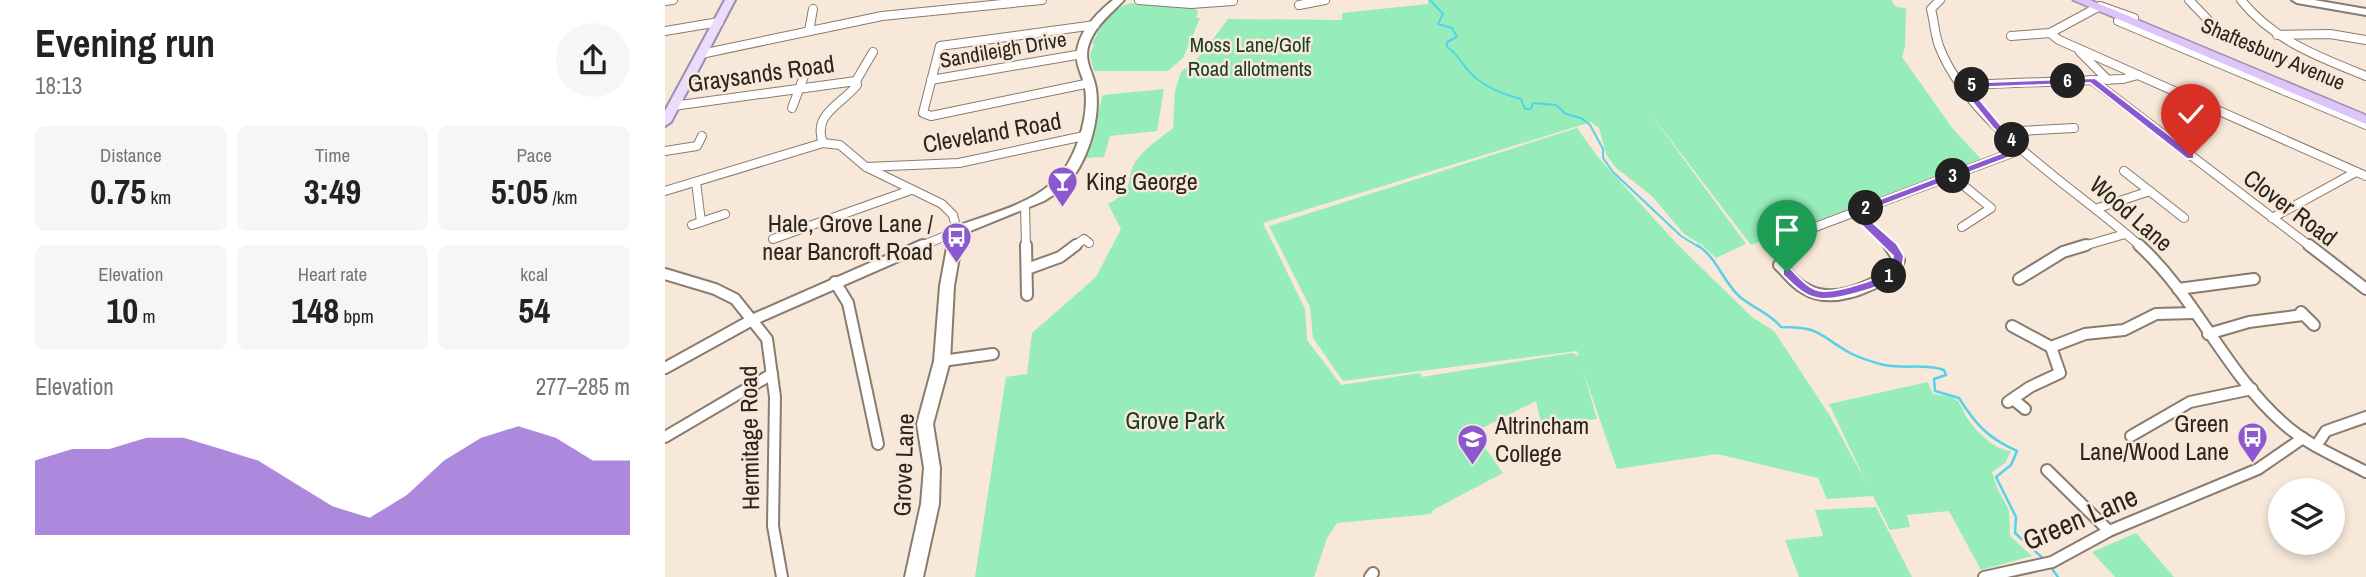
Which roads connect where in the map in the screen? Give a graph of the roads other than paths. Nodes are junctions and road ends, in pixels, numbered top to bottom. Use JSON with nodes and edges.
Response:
{"nodes":[{"id":1,"x":673,"y":0,"type":"edge"},
{"id":2,"x":730,"y":0,"type":"edge"},
{"id":3,"x":1042,"y":0,"type":"edge"},
{"id":4,"x":1139,"y":0,"type":"edge"},
{"id":5,"x":1325,"y":0,"type":"edge"},
{"id":6,"x":1940,"y":0,"type":"edge"},
{"id":7,"x":2079,"y":0,"type":"edge"},
{"id":8,"x":2189,"y":0,"type":"edge"},
{"id":9,"x":2241,"y":0,"type":"edge"},
{"id":10,"x":2297,"y":0,"type":"edge"},
{"id":11,"x":665,"y":1,"type":"edge"},
{"id":12,"x":1115,"y":1,"type":"edge"},
{"id":13,"x":1233,"y":1,"type":"edge"},
{"id":14,"x":1300,"y":5,"type":"dead end"},
{"id":15,"x":2097,"y":8,"type":"junction"},
{"id":16,"x":813,"y":9,"type":"dead end"},
{"id":17,"x":2366,"y":12,"type":"edge"},
{"id":18,"x":719,"y":22,"type":"junction"},
{"id":19,"x":2211,"y":23,"type":"dead end"},
{"id":20,"x":1095,"y":25,"type":"junction"},
{"id":21,"x":665,"y":30,"type":"edge"},
{"id":22,"x":809,"y":31,"type":"junction"},
{"id":23,"x":2049,"y":33,"type":"junction"},
{"id":24,"x":2277,"y":35,"type":"junction"},
{"id":25,"x":2011,"y":36,"type":"dead end"},
{"id":26,"x":2366,"y":40,"type":"edge"},
{"id":27,"x":2074,"y":47,"type":"junction"},
{"id":28,"x":873,"y":52,"type":"dead end"},
{"id":29,"x":701,"y":54,"type":"junction"},
{"id":30,"x":1081,"y":54,"type":"junction"},
{"id":31,"x":807,"y":68,"type":"dead end"},
{"id":32,"x":2138,"y":75,"type":"junction"},
{"id":33,"x":2366,"y":76,"type":"edge"},
{"id":34,"x":931,"y":80,"type":"junction"},
{"id":35,"x":2092,"y":80,"type":"junction"},
{"id":36,"x":2108,"y":80,"type":"junction"},
{"id":37,"x":856,"y":81,"type":"junction"},
{"id":38,"x":1090,"y":83,"type":"junction"},
{"id":39,"x":1963,"y":85,"type":"junction"},
{"id":40,"x":799,"y":88,"type":"junction"},
{"id":41,"x":673,"y":106,"type":"junction"},
{"id":42,"x":792,"y":108,"type":"dead end"},
{"id":43,"x":2366,"y":120,"type":"edge"},
{"id":44,"x":665,"y":122,"type":"edge"},
{"id":45,"x":2074,"y":128,"type":"dead end"},
{"id":46,"x":2002,"y":132,"type":"junction"},
{"id":47,"x":702,"y":136,"type":"dead end"},
{"id":48,"x":1084,"y":136,"type":"junction"},
{"id":49,"x":823,"y":143,"type":"junction"},
{"id":50,"x":2022,"y":149,"type":"junction"},
{"id":51,"x":665,"y":151,"type":"edge"},
{"id":52,"x":866,"y":167,"type":"junction"},
{"id":53,"x":2124,"y":171,"type":"dead end"},
{"id":54,"x":2356,"y":172,"type":"junction"},
{"id":55,"x":1952,"y":176,"type":"junction"},
{"id":56,"x":2366,"y":176,"type":"edge"},
{"id":57,"x":696,"y":182,"type":"junction"},
{"id":58,"x":911,"y":190,"type":"junction"},
{"id":59,"x":665,"y":191,"type":"edge"},
{"id":60,"x":2150,"y":191,"type":"junction"},
{"id":61,"x":1025,"y":205,"type":"junction"},
{"id":62,"x":2095,"y":209,"type":"junction"},
{"id":63,"x":1854,"y":212,"type":"junction"},
{"id":64,"x":725,"y":214,"type":"dead end"},
{"id":65,"x":2184,"y":218,"type":"dead end"},
{"id":66,"x":2272,"y":218,"type":"junction"},
{"id":67,"x":1962,"y":227,"type":"dead end"},
{"id":68,"x":957,"y":232,"type":"junction"},
{"id":69,"x":2125,"y":234,"type":"junction"},
{"id":70,"x":1794,"y":235,"type":"dead end"},
{"id":71,"x":773,"y":239,"type":"dead end"},
{"id":72,"x":1089,"y":243,"type":"dead end"},
{"id":73,"x":1779,"y":265,"type":"dead end"},
{"id":74,"x":1027,"y":269,"type":"junction"},
{"id":75,"x":665,"y":274,"type":"edge"},
{"id":76,"x":2254,"y":279,"type":"dead end"},
{"id":77,"x":2020,"y":280,"type":"dead end"},
{"id":78,"x":835,"y":282,"type":"junction"},
{"id":79,"x":2178,"y":289,"type":"junction"},
{"id":80,"x":2366,"y":289,"type":"edge"},
{"id":81,"x":1027,"y":295,"type":"dead end"},
{"id":82,"x":2194,"y":313,"type":"junction"},
{"id":83,"x":752,"y":320,"type":"junction"},
{"id":84,"x":2314,"y":325,"type":"dead end"},
{"id":85,"x":2012,"y":326,"type":"dead end"},
{"id":86,"x":2208,"y":334,"type":"junction"},
{"id":87,"x":2051,"y":347,"type":"junction"},
{"id":88,"x":993,"y":354,"type":"dead end"},
{"id":89,"x":942,"y":361,"type":"junction"},
{"id":90,"x":665,"y":368,"type":"edge"},
{"id":91,"x":772,"y":374,"type":"junction"},
{"id":92,"x":2252,"y":389,"type":"junction"},
{"id":93,"x":2025,"y":409,"type":"dead end"},
{"id":94,"x":2366,"y":417,"type":"edge"},
{"id":95,"x":2131,"y":436,"type":"dead end"},
{"id":96,"x":665,"y":437,"type":"edge"},
{"id":97,"x":2303,"y":438,"type":"junction"},
{"id":98,"x":878,"y":444,"type":"dead end"},
{"id":99,"x":2316,"y":446,"type":"junction"},
{"id":100,"x":2047,"y":470,"type":"dead end"},
{"id":101,"x":2366,"y":472,"type":"edge"},
{"id":102,"x":2067,"y":491,"type":"junction"},
{"id":103,"x":2054,"y":495,"type":"dead end"},
{"id":104,"x":2109,"y":531,"type":"junction"},
{"id":105,"x":782,"y":577,"type":"edge"},
{"id":106,"x":914,"y":577,"type":"edge"},
{"id":107,"x":1984,"y":577,"type":"edge"}],
"edges":[{"from":1,"to":11,"type":"street"},
{"from":2,"to":18,"type":"main road"},
{"from":3,"to":22,"type":"street"},
{"from":4,"to":13,"type":"street"},
{"from":5,"to":14,"type":"street"},
{"from":6,"to":39,"type":"street","name":"Wood Lane"},
{"from":7,"to":15,"type":"highway","name":"Shaftesbury Avenue"},
{"from":8,"to":19,"type":"street"},
{"from":9,"to":24,"type":"street"},
{"from":10,"to":17,"type":"street"},
{"from":12,"to":20,"type":"street"},
{"from":15,"to":23,"type":"street"},
{"from":15,"to":43,"type":"highway","name":"Shaftesbury Avenue"},
{"from":16,"to":22,"type":"street"},
{"from":18,"to":21,"type":"street"},
{"from":18,"to":29,"type":"main road"},
{"from":20,"to":30,"type":"street"},
{"from":20,"to":34,"type":"street"},
{"from":22,"to":29,"type":"street"},
{"from":23,"to":25,"type":"street"},
{"from":23,"to":27,"type":"street"},
{"from":24,"to":26,"type":"street"},
{"from":24,"to":33,"type":"street"},
{"from":27,"to":32,"type":"street"},
{"from":27,"to":36,"type":"street"},
{"from":28,"to":37,"type":"street","name":"Graysands Road"},
{"from":29,"to":41,"type":"main road"},
{"from":30,"to":34,"type":"street","name":"Sandileigh Drive"},
{"from":30,"to":38,"type":"street"},
{"from":31,"to":40,"type":"street"},
{"from":32,"to":36,"type":"street"},
{"from":32,"to":54,"type":"street"},
{"from":34,"to":38,"type":"street"},
{"from":35,"to":36,"type":"street"},
{"from":35,"to":39,"type":"street"},
{"from":35,"to":66,"type":"street","name":"Clover Road"},
{"from":37,"to":40,"type":"street","name":"Graysands Road"},
{"from":37,"to":49,"type":"street","name":"Graysands Road"},
{"from":38,"to":48,"type":"street"},
{"from":39,"to":46,"type":"street","name":"Wood Lane"},
{"from":40,"to":41,"type":"street","name":"Graysands Road"},
{"from":40,"to":42,"type":"street"},
{"from":41,"to":44,"type":"main road"},
{"from":45,"to":46,"type":"street"},
{"from":46,"to":50,"type":"street","name":"Wood Lane"},
{"from":47,"to":51,"type":"street"},
{"from":48,"to":52,"type":"street","name":"Cleveland Road"},
{"from":48,"to":61,"type":"street"},
{"from":49,"to":52,"type":"street"},
{"from":49,"to":57,"type":"street"},
{"from":50,"to":55,"type":"street"},
{"from":50,"to":62,"type":"street","name":"Wood Lane"},
{"from":52,"to":58,"type":"street"},
{"from":53,"to":60,"type":"street"},
{"from":54,"to":56,"type":"street"},
{"from":54,"to":66,"type":"street"},
{"from":55,"to":63,"type":"street"},
{"from":55,"to":67,"type":"street"},
{"from":57,"to":59,"type":"street"},
{"from":57,"to":64,"type":"street"},
{"from":58,"to":68,"type":"street"},
{"from":58,"to":71,"type":"street"},
{"from":60,"to":62,"type":"street"},
{"from":60,"to":65,"type":"street"},
{"from":61,"to":68,"type":"street"},
{"from":61,"to":74,"type":"street"},
{"from":62,"to":69,"type":"street","name":"Wood Lane"},
{"from":63,"to":70,"type":"street"},
{"from":63,"to":73,"type":"street"},
{"from":66,"to":80,"type":"street","name":"Clover Road"},
{"from":68,"to":78,"type":"street"},
{"from":68,"to":89,"type":"street","name":"Grove Lane"},
{"from":69,"to":77,"type":"street"},
{"from":69,"to":79,"type":"street","name":"Wood Lane"},
{"from":72,"to":74,"type":"street"},
{"from":74,"to":81,"type":"street"},
{"from":75,"to":83,"type":"street","name":"Hermitage Road"},
{"from":76,"to":79,"type":"street"},
{"from":78,"to":83,"type":"street"},
{"from":78,"to":98,"type":"street"},
{"from":79,"to":82,"type":"street","name":"Wood Lane"},
{"from":82,"to":86,"type":"street","name":"Wood Lane"},
{"from":82,"to":87,"type":"street"},
{"from":83,"to":90,"type":"street"},
{"from":83,"to":91,"type":"street","name":"Hermitage Road"},
{"from":84,"to":86,"type":"street"},
{"from":85,"to":87,"type":"street"},
{"from":86,"to":92,"type":"street","name":"Wood Lane"},
{"from":87,"to":93,"type":"street"},
{"from":88,"to":89,"type":"street"},
{"from":89,"to":106,"type":"street","name":"Grove Lane"},
{"from":91,"to":96,"type":"street"},
{"from":91,"to":105,"type":"street","name":"Hermitage Road"},
{"from":92,"to":95,"type":"street"},
{"from":92,"to":97,"type":"street","name":"Wood Lane"},
{"from":94,"to":99,"type":"street"},
{"from":97,"to":99,"type":"street","name":"Wood Lane"},
{"from":97,"to":104,"type":"street","name":"Green Lane"},
{"from":99,"to":101,"type":"street","name":"Wood Lane"},
{"from":100,"to":102,"type":"street"},
{"from":102,"to":103,"type":"street"},
{"from":102,"to":104,"type":"street"},
{"from":104,"to":107,"type":"street","name":"Green Lane"}]}
